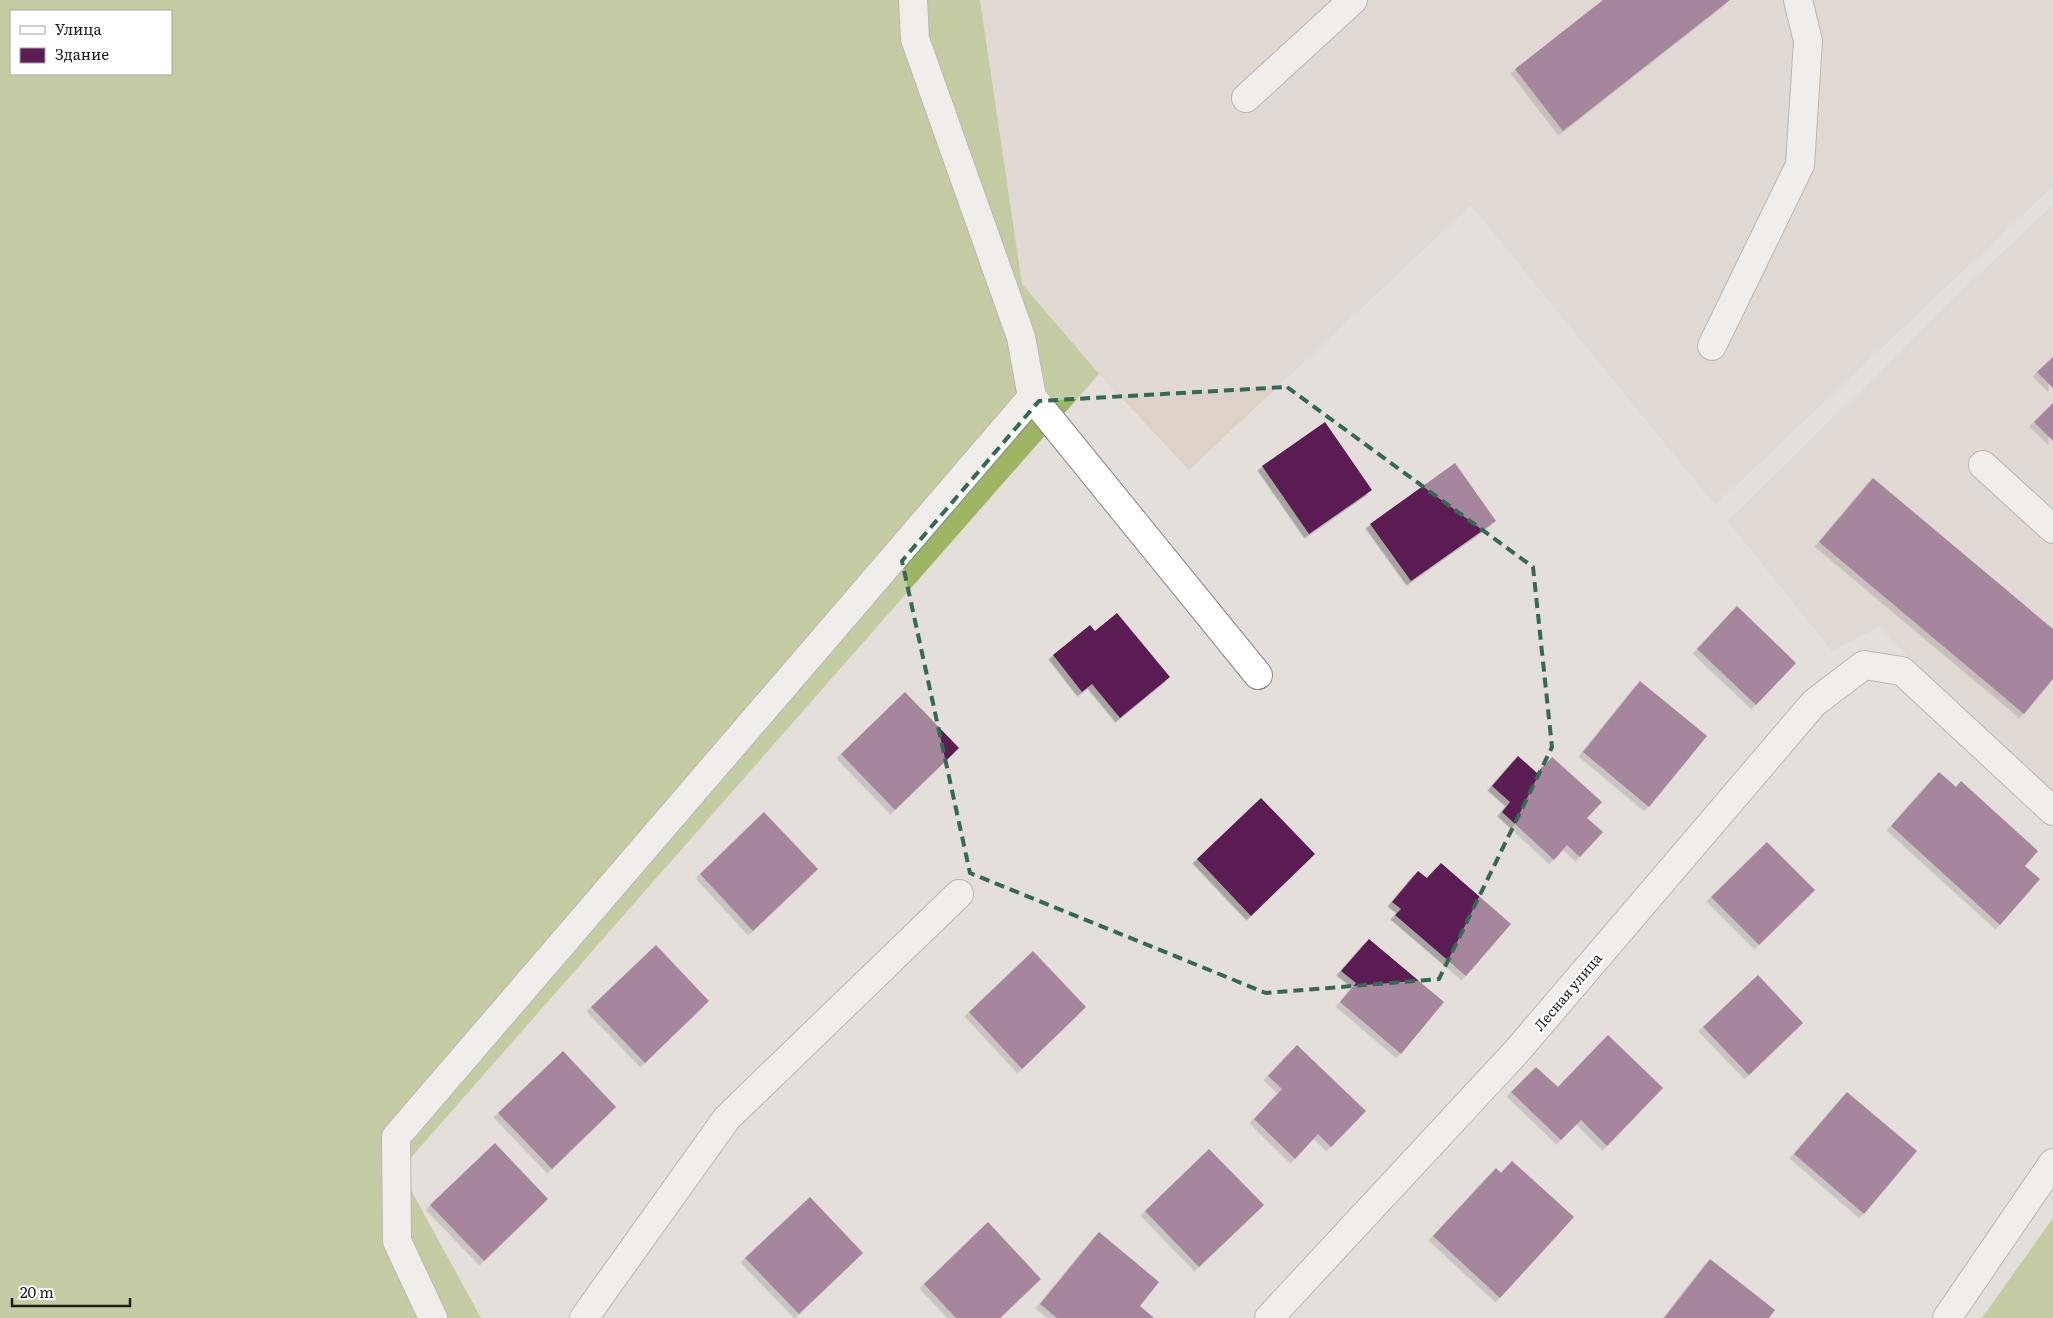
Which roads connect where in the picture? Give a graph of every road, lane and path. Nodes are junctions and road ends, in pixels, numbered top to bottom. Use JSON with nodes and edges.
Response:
{"nodes":[{"id":1,"x":913,"y":0,"type":"edge"},
{"id":2,"x":1353,"y":0,"type":"edge"},
{"id":3,"x":1798,"y":0,"type":"edge"},
{"id":4,"x":1246,"y":98,"type":"dead end"},
{"id":5,"x":1712,"y":346,"type":"dead end"},
{"id":6,"x":1032,"y":396,"type":"junction"},
{"id":7,"x":1983,"y":465,"type":"dead end"},
{"id":8,"x":2053,"y":529,"type":"edge"},
{"id":9,"x":1258,"y":675,"type":"dead end"},
{"id":10,"x":2053,"y":811,"type":"edge"},
{"id":11,"x":959,"y":894,"type":"dead end"},
{"id":12,"x":2053,"y":1163,"type":"edge"},
{"id":13,"x":433,"y":1318,"type":"edge"},
{"id":14,"x":584,"y":1318,"type":"edge"},
{"id":15,"x":1269,"y":1318,"type":"edge"},
{"id":16,"x":1947,"y":1318,"type":"edge"}],
"edges":[{"from":1,"to":6,"type":"street"},
{"from":2,"to":4,"type":"street"},
{"from":3,"to":5,"type":"street"},
{"from":6,"to":9,"type":"street"},
{"from":6,"to":13,"type":"street"},
{"from":7,"to":8,"type":"street"},
{"from":10,"to":15,"type":"street","name":"Лесная улица"},
{"from":11,"to":14,"type":"street"},
{"from":12,"to":16,"type":"street"}]}
